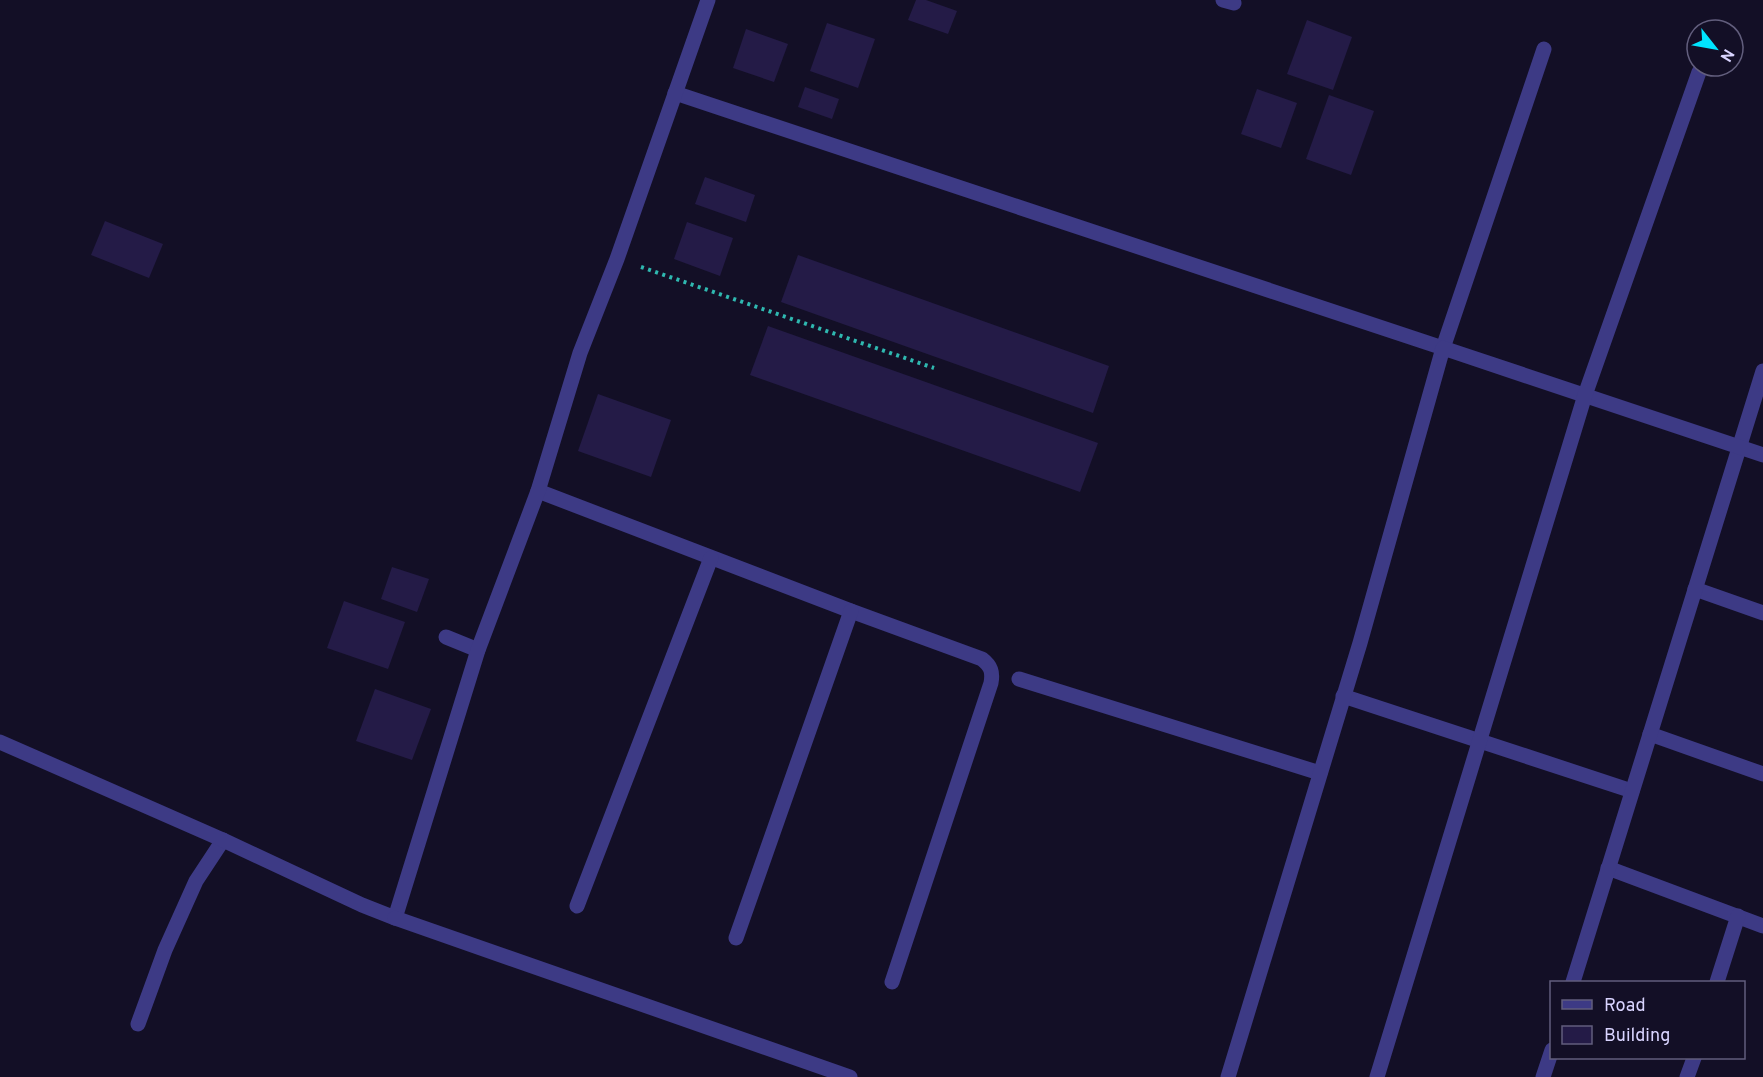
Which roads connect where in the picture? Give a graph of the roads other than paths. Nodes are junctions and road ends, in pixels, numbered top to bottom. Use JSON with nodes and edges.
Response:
{"nodes":[{"id":1,"x":708,"y":0,"type":"edge"},
{"id":2,"x":1544,"y":49,"type":"dead end"},
{"id":3,"x":1697,"y":78,"type":"edge"},
{"id":4,"x":675,"y":93,"type":"junction"},
{"id":5,"x":1443,"y":348,"type":"junction"},
{"id":6,"x":1763,"y":371,"type":"edge"},
{"id":7,"x":1585,"y":395,"type":"junction"},
{"id":8,"x":1740,"y":446,"type":"junction"},
{"id":9,"x":1763,"y":455,"type":"edge"},
{"id":10,"x":538,"y":491,"type":"junction"},
{"id":11,"x":711,"y":558,"type":"junction"},
{"id":12,"x":1695,"y":589,"type":"junction"},
{"id":13,"x":851,"y":611,"type":"junction"},
{"id":14,"x":1763,"y":613,"type":"edge"},
{"id":15,"x":446,"y":637,"type":"dead end"},
{"id":16,"x":478,"y":650,"type":"junction"},
{"id":17,"x":1019,"y":679,"type":"dead end"},
{"id":18,"x":1343,"y":696,"type":"junction"},
{"id":19,"x":1650,"y":734,"type":"junction"},
{"id":20,"x":1479,"y":741,"type":"junction"},
{"id":21,"x":0,"y":742,"type":"edge"},
{"id":22,"x":1320,"y":773,"type":"junction"},
{"id":23,"x":1763,"y":774,"type":"edge"},
{"id":24,"x":1632,"y":791,"type":"junction"},
{"id":25,"x":223,"y":840,"type":"junction"},
{"id":26,"x":1608,"y":868,"type":"junction"},
{"id":27,"x":577,"y":906,"type":"dead end"},
{"id":28,"x":1738,"y":916,"type":"junction"},
{"id":29,"x":395,"y":918,"type":"junction"},
{"id":30,"x":1763,"y":926,"type":"edge"},
{"id":31,"x":736,"y":938,"type":"dead end"},
{"id":32,"x":1573,"y":981,"type":"edge"},
{"id":33,"x":1717,"y":981,"type":"edge"},
{"id":34,"x":892,"y":982,"type":"dead end"},
{"id":35,"x":138,"y":1024,"type":"dead end"},
{"id":36,"x":1550,"y":1053,"type":"edge"},
{"id":37,"x":1694,"y":1059,"type":"edge"},
{"id":38,"x":850,"y":1077,"type":"edge"},
{"id":39,"x":1228,"y":1077,"type":"edge"},
{"id":40,"x":1377,"y":1077,"type":"edge"},
{"id":41,"x":1543,"y":1077,"type":"edge"},
{"id":42,"x":1687,"y":1077,"type":"edge"}],
"edges":[{"from":1,"to":4,"type":"street"},
{"from":2,"to":5,"type":"street"},
{"from":3,"to":7,"type":"street"},
{"from":4,"to":5,"type":"street"},
{"from":4,"to":10,"type":"street"},
{"from":5,"to":7,"type":"street"},
{"from":5,"to":18,"type":"street"},
{"from":6,"to":8,"type":"street"},
{"from":7,"to":8,"type":"street"},
{"from":7,"to":20,"type":"street"},
{"from":8,"to":9,"type":"street"},
{"from":8,"to":12,"type":"street"},
{"from":10,"to":11,"type":"street"},
{"from":10,"to":16,"type":"street"},
{"from":11,"to":13,"type":"street"},
{"from":11,"to":27,"type":"street"},
{"from":12,"to":14,"type":"street"},
{"from":12,"to":19,"type":"street"},
{"from":13,"to":31,"type":"street"},
{"from":13,"to":34,"type":"street"},
{"from":15,"to":16,"type":"street"},
{"from":16,"to":29,"type":"street"},
{"from":17,"to":22,"type":"street"},
{"from":18,"to":20,"type":"street"},
{"from":18,"to":22,"type":"street"},
{"from":19,"to":23,"type":"street"},
{"from":19,"to":24,"type":"street"},
{"from":20,"to":24,"type":"street"},
{"from":20,"to":40,"type":"street"},
{"from":21,"to":25,"type":"street"},
{"from":22,"to":39,"type":"street"},
{"from":24,"to":26,"type":"street"},
{"from":25,"to":29,"type":"street"},
{"from":25,"to":35,"type":"street"},
{"from":26,"to":28,"type":"street"},
{"from":26,"to":32,"type":"street"},
{"from":28,"to":30,"type":"street"},
{"from":28,"to":33,"type":"street"},
{"from":29,"to":38,"type":"street"},
{"from":36,"to":41,"type":"street"},
{"from":37,"to":42,"type":"street"}]}
